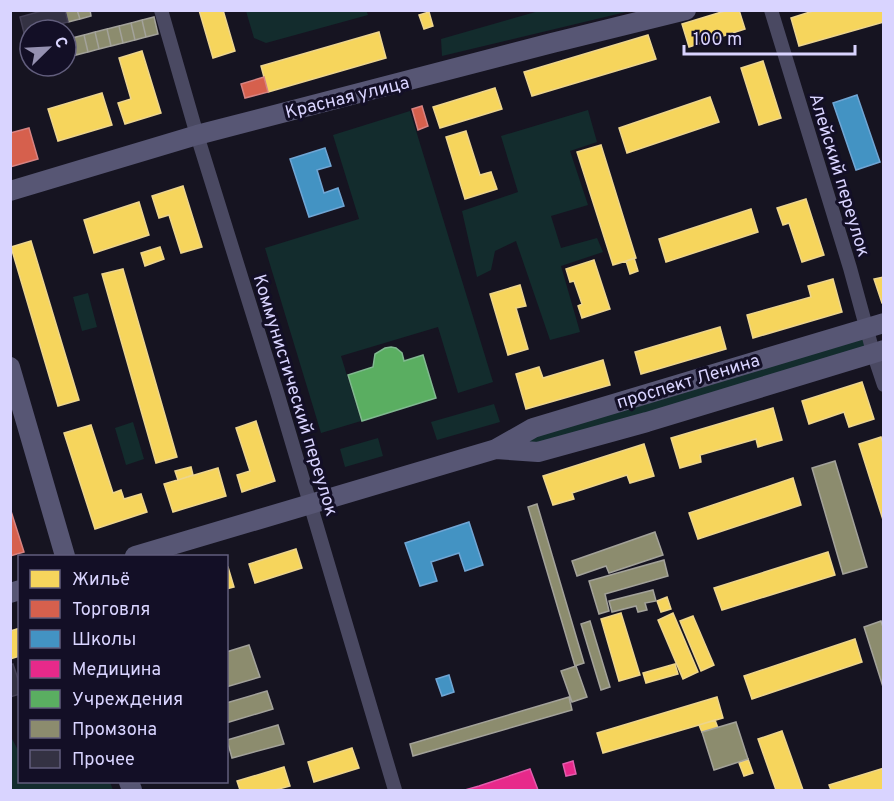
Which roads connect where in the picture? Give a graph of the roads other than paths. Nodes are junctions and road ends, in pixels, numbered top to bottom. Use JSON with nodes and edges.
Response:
{"nodes":[{"id":1,"x":161,"y":10,"type":"edge"},
{"id":2,"x":686,"y":10,"type":"edge"},
{"id":3,"x":771,"y":10,"type":"edge"},
{"id":4,"x":197,"y":135,"type":"junction"},
{"id":5,"x":10,"y":191,"type":"edge"},
{"id":6,"x":875,"y":326,"type":"edge"},
{"id":7,"x":878,"y":352,"type":"edge"},
{"id":8,"x":10,"y":367,"type":"edge"},
{"id":9,"x":884,"y":385,"type":"edge"},
{"id":10,"x":528,"y":430,"type":"junction"},
{"id":11,"x":496,"y":449,"type":"junction"},
{"id":12,"x":532,"y":452,"type":"junction"},
{"id":13,"x":310,"y":504,"type":"junction"},
{"id":14,"x":65,"y":555,"type":"edge"},
{"id":15,"x":138,"y":555,"type":"edge"},
{"id":16,"x":395,"y":790,"type":"edge"}],
"edges":[{"from":1,"to":4,"type":"street","name":"Коммунистический переулок"},
{"from":2,"to":4,"type":"main road","name":"Красная улица"},
{"from":3,"to":6,"type":"street","name":"Алейский переулок"},
{"from":4,"to":5,"type":"main road","name":"Красная улица"},
{"from":4,"to":13,"type":"street","name":"Коммунистический переулок"},
{"from":6,"to":7,"type":"street","name":"Алейский переулок"},
{"from":6,"to":10,"type":"main road","name":"проспект Ленина"},
{"from":7,"to":9,"type":"street","name":"Алейский переулок"},
{"from":7,"to":12,"type":"main road","name":"проспект Ленина"},
{"from":8,"to":14,"type":"main road"},
{"from":10,"to":11,"type":"main road","name":"проспект Ленина"},
{"from":10,"to":12,"type":"main road"},
{"from":11,"to":12,"type":"main road","name":"проспект Ленина"},
{"from":11,"to":13,"type":"main road","name":"проспект Ленина"},
{"from":13,"to":15,"type":"main road","name":"проспект Ленина"},
{"from":13,"to":16,"type":"street","name":"Коммунистический переулок"}]}
